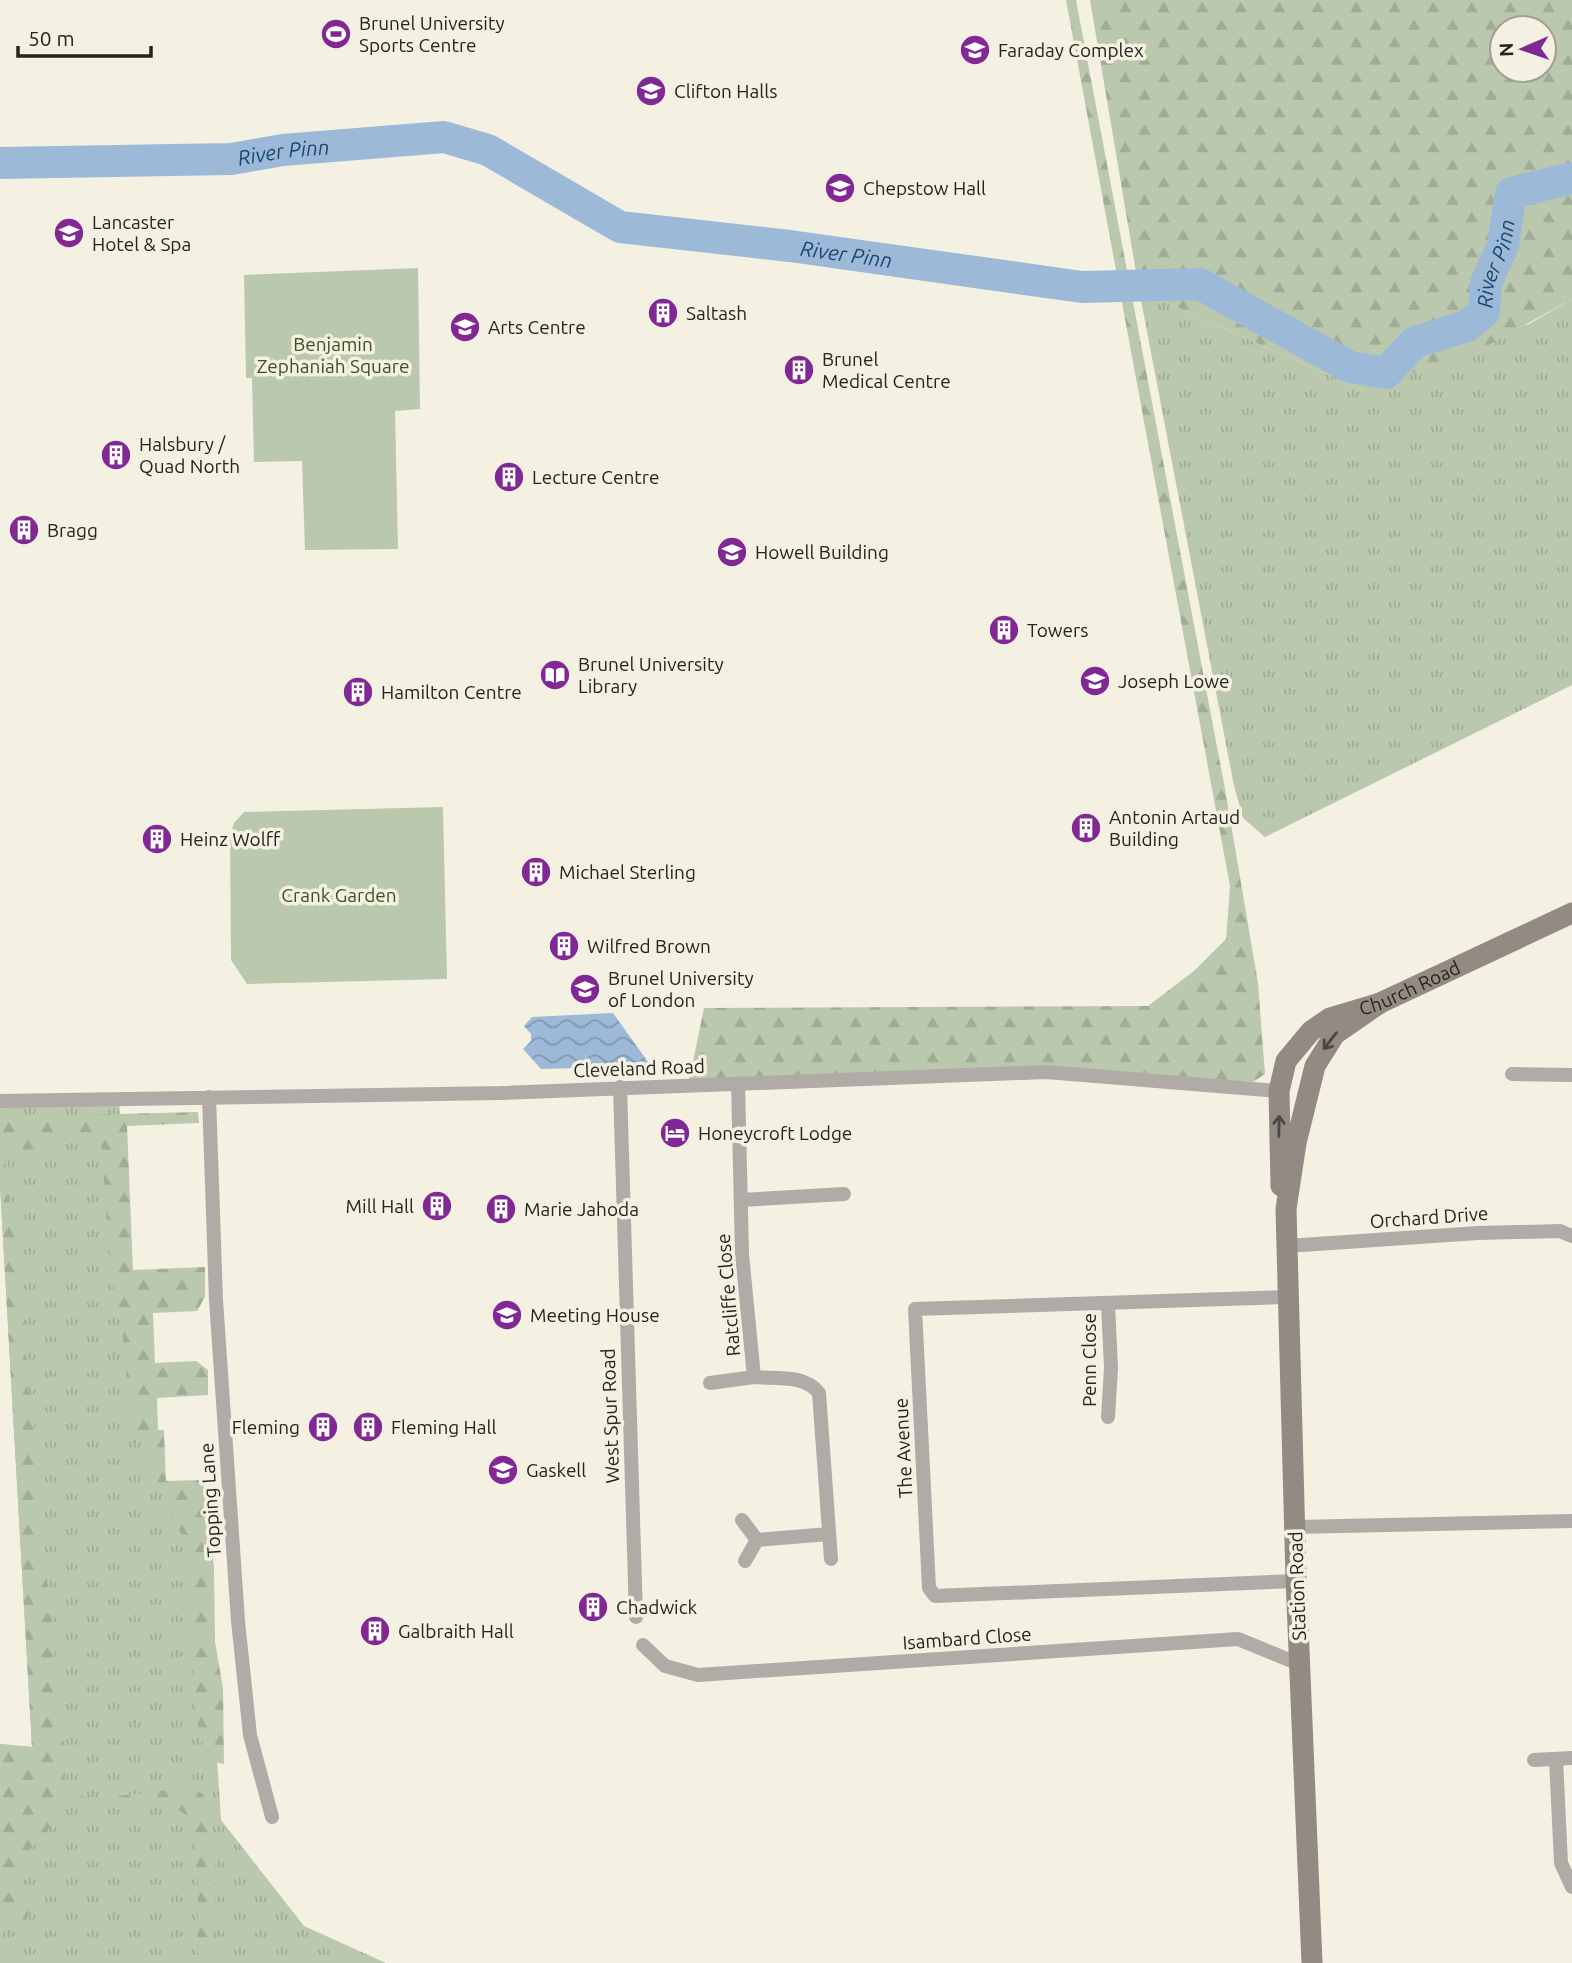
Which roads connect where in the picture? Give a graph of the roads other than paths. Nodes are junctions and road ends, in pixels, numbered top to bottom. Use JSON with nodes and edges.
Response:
{"nodes":[{"id":1,"x":1572,"y":913,"type":"edge"},
{"id":2,"x":1381,"y":1003,"type":"junction"},
{"id":3,"x":1512,"y":1074,"type":"dead end"},
{"id":4,"x":1572,"y":1075,"type":"edge"},
{"id":5,"x":738,"y":1083,"type":"junction"},
{"id":6,"x":620,"y":1087,"type":"junction"},
{"id":7,"x":1279,"y":1091,"type":"junction"},
{"id":8,"x":209,"y":1097,"type":"junction"},
{"id":9,"x":1306,"y":1099,"type":"junction"},
{"id":10,"x":0,"y":1101,"type":"edge"},
{"id":11,"x":844,"y":1194,"type":"dead end"},
{"id":12,"x":741,"y":1200,"type":"junction"},
{"id":13,"x":1286,"y":1209,"type":"junction"},
{"id":14,"x":1572,"y":1236,"type":"edge"},
{"id":15,"x":1287,"y":1246,"type":"junction"},
{"id":16,"x":1288,"y":1297,"type":"junction"},
{"id":17,"x":1108,"y":1304,"type":"junction"},
{"id":18,"x":754,"y":1377,"type":"junction"},
{"id":19,"x":710,"y":1383,"type":"dead end"},
{"id":20,"x":1108,"y":1417,"type":"dead end"},
{"id":21,"x":742,"y":1520,"type":"dead end"},
{"id":22,"x":1572,"y":1521,"type":"edge"},
{"id":23,"x":1295,"y":1527,"type":"junction"},
{"id":24,"x":829,"y":1534,"type":"junction"},
{"id":25,"x":757,"y":1540,"type":"junction"},
{"id":26,"x":831,"y":1559,"type":"dead end"},
{"id":27,"x":745,"y":1561,"type":"dead end"},
{"id":28,"x":1296,"y":1581,"type":"junction"},
{"id":29,"x":636,"y":1617,"type":"dead end"},
{"id":30,"x":643,"y":1645,"type":"dead end"},
{"id":31,"x":1299,"y":1664,"type":"junction"},
{"id":32,"x":1572,"y":1758,"type":"edge"},
{"id":33,"x":1556,"y":1759,"type":"junction"},
{"id":34,"x":1534,"y":1760,"type":"dead end"},
{"id":35,"x":272,"y":1817,"type":"dead end"},
{"id":36,"x":1572,"y":1887,"type":"edge"},
{"id":37,"x":1312,"y":1963,"type":"edge"}],
"edges":[{"from":1,"to":2,"type":"street","name":"Church Road"},
{"from":2,"to":7,"type":"street","name":"Church Road"},
{"from":2,"to":9,"type":"street","name":"Station Road","one_way":true},
{"from":3,"to":4,"type":"street"},
{"from":5,"to":6,"type":"street","name":"Cleveland Road"},
{"from":5,"to":7,"type":"street","name":"Cleveland Road"},
{"from":5,"to":12,"type":"street","name":"Ratcliffe Close"},
{"from":6,"to":8,"type":"street","name":"Cleveland Road"},
{"from":6,"to":29,"type":"street","name":"West Spur Road"},
{"from":7,"to":9,"type":"street"},
{"from":13,"to":7,"type":"street","name":"Station Road","one_way":true},
{"from":8,"to":10,"type":"street","name":"Cleveland Road"},
{"from":8,"to":35,"type":"street","name":"Topping Lane"},
{"from":9,"to":13,"type":"street","name":"Station Road"},
{"from":11,"to":12,"type":"street"},
{"from":12,"to":18,"type":"street","name":"Ratcliffe Close"},
{"from":13,"to":15,"type":"street","name":"Station Road"},
{"from":14,"to":15,"type":"street","name":"Orchard Drive"},
{"from":15,"to":16,"type":"street","name":"Station Road"},
{"from":16,"to":17,"type":"street","name":"The Avenue"},
{"from":16,"to":23,"type":"street","name":"Station Road"},
{"from":17,"to":20,"type":"street","name":"Penn Close"},
{"from":17,"to":28,"type":"street","name":"The Avenue"},
{"from":18,"to":19,"type":"street"},
{"from":18,"to":24,"type":"street","name":"Ratcliffe Close"},
{"from":21,"to":25,"type":"street"},
{"from":22,"to":23,"type":"street"},
{"from":23,"to":28,"type":"street","name":"Station Road"},
{"from":24,"to":25,"type":"street"},
{"from":24,"to":26,"type":"street","name":"Ratcliffe Close"},
{"from":25,"to":27,"type":"street"},
{"from":28,"to":31,"type":"street","name":"Station Road"},
{"from":30,"to":31,"type":"street","name":"Isambard Close"},
{"from":31,"to":37,"type":"street","name":"Station Road"},
{"from":32,"to":33,"type":"street"},
{"from":33,"to":34,"type":"street"},
{"from":33,"to":36,"type":"street"}]}
